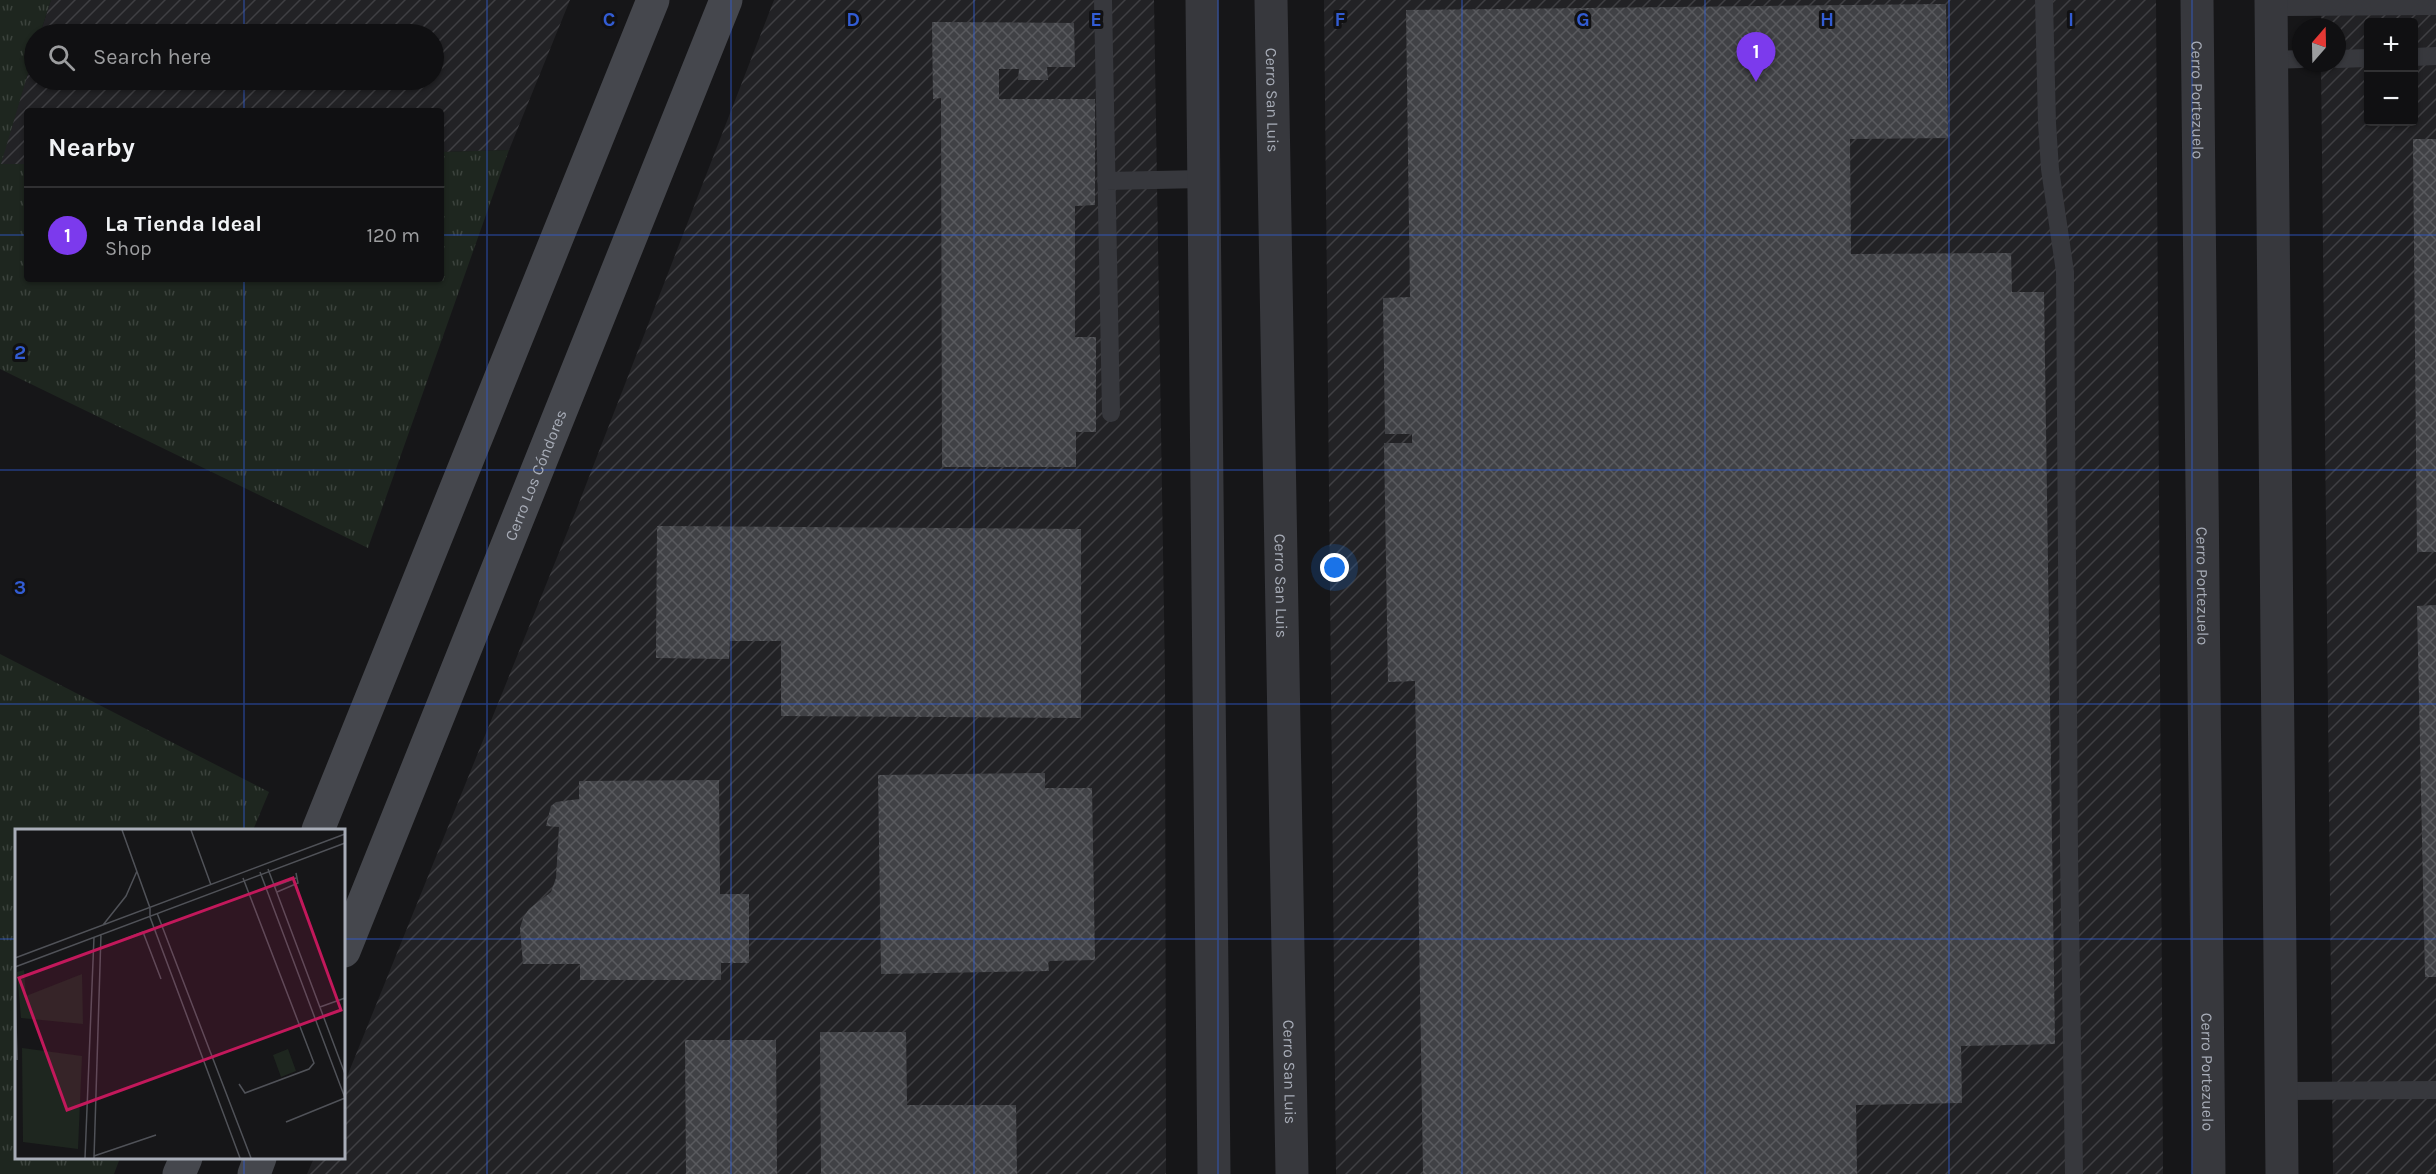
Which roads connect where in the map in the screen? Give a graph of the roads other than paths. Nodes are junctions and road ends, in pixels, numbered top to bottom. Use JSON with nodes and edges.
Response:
{"nodes":[{"id":1,"x":653,"y":0,"type":"edge"},
{"id":2,"x":726,"y":0,"type":"edge"},
{"id":3,"x":1103,"y":0,"type":"edge"},
{"id":4,"x":1202,"y":0,"type":"edge"},
{"id":5,"x":1271,"y":0,"type":"edge"},
{"id":6,"x":2044,"y":0,"type":"edge"},
{"id":7,"x":2197,"y":0,"type":"edge"},
{"id":8,"x":2271,"y":3,"type":"edge"},
{"id":9,"x":2436,"y":6,"type":"edge"},
{"id":10,"x":2436,"y":56,"type":"edge"},
{"id":11,"x":2418,"y":57,"type":"edge"},
{"id":12,"x":2346,"y":58,"type":"edge"},
{"id":13,"x":2364,"y":58,"type":"edge"},
{"id":14,"x":2286,"y":60,"type":"edge"},
{"id":15,"x":1203,"y":179,"type":"junction"},
{"id":16,"x":1106,"y":181,"type":"junction"},
{"id":17,"x":1111,"y":413,"type":"dead end"},
{"id":18,"x":319,"y":829,"type":"edge"},
{"id":19,"x":345,"y":949,"type":"edge"},
{"id":20,"x":2436,"y":1090,"type":"edge"},
{"id":21,"x":2281,"y":1091,"type":"junction"},
{"id":22,"x":186,"y":1159,"type":"edge"},
{"id":23,"x":260,"y":1159,"type":"edge"},
{"id":24,"x":179,"y":1174,"type":"edge"},
{"id":25,"x":254,"y":1174,"type":"edge"},
{"id":26,"x":1214,"y":1174,"type":"edge"},
{"id":27,"x":1292,"y":1174,"type":"edge"},
{"id":28,"x":2073,"y":1174,"type":"edge"},
{"id":29,"x":2209,"y":1174,"type":"edge"},
{"id":30,"x":2282,"y":1174,"type":"edge"}],
"edges":[{"from":1,"to":18,"type":"street"},
{"from":2,"to":19,"type":"street","name":"Cerro Los Cóndores"},
{"from":3,"to":16,"type":"lane"},
{"from":4,"to":15,"type":"street"},
{"from":5,"to":27,"type":"street","name":"Cerro San Luis"},
{"from":6,"to":28,"type":"lane"},
{"from":7,"to":29,"type":"street","name":"Cerro Portezuelo"},
{"from":8,"to":9,"type":"lane"},
{"from":8,"to":14,"type":"street"},
{"from":10,"to":11,"type":"lane"},
{"from":12,"to":13,"type":"lane"},
{"from":14,"to":21,"type":"street"},
{"from":15,"to":16,"type":"lane"},
{"from":15,"to":26,"type":"street"},
{"from":16,"to":17,"type":"lane"},
{"from":20,"to":21,"type":"lane"},
{"from":21,"to":30,"type":"street"},
{"from":22,"to":24,"type":"street"},
{"from":23,"to":25,"type":"street"}]}
